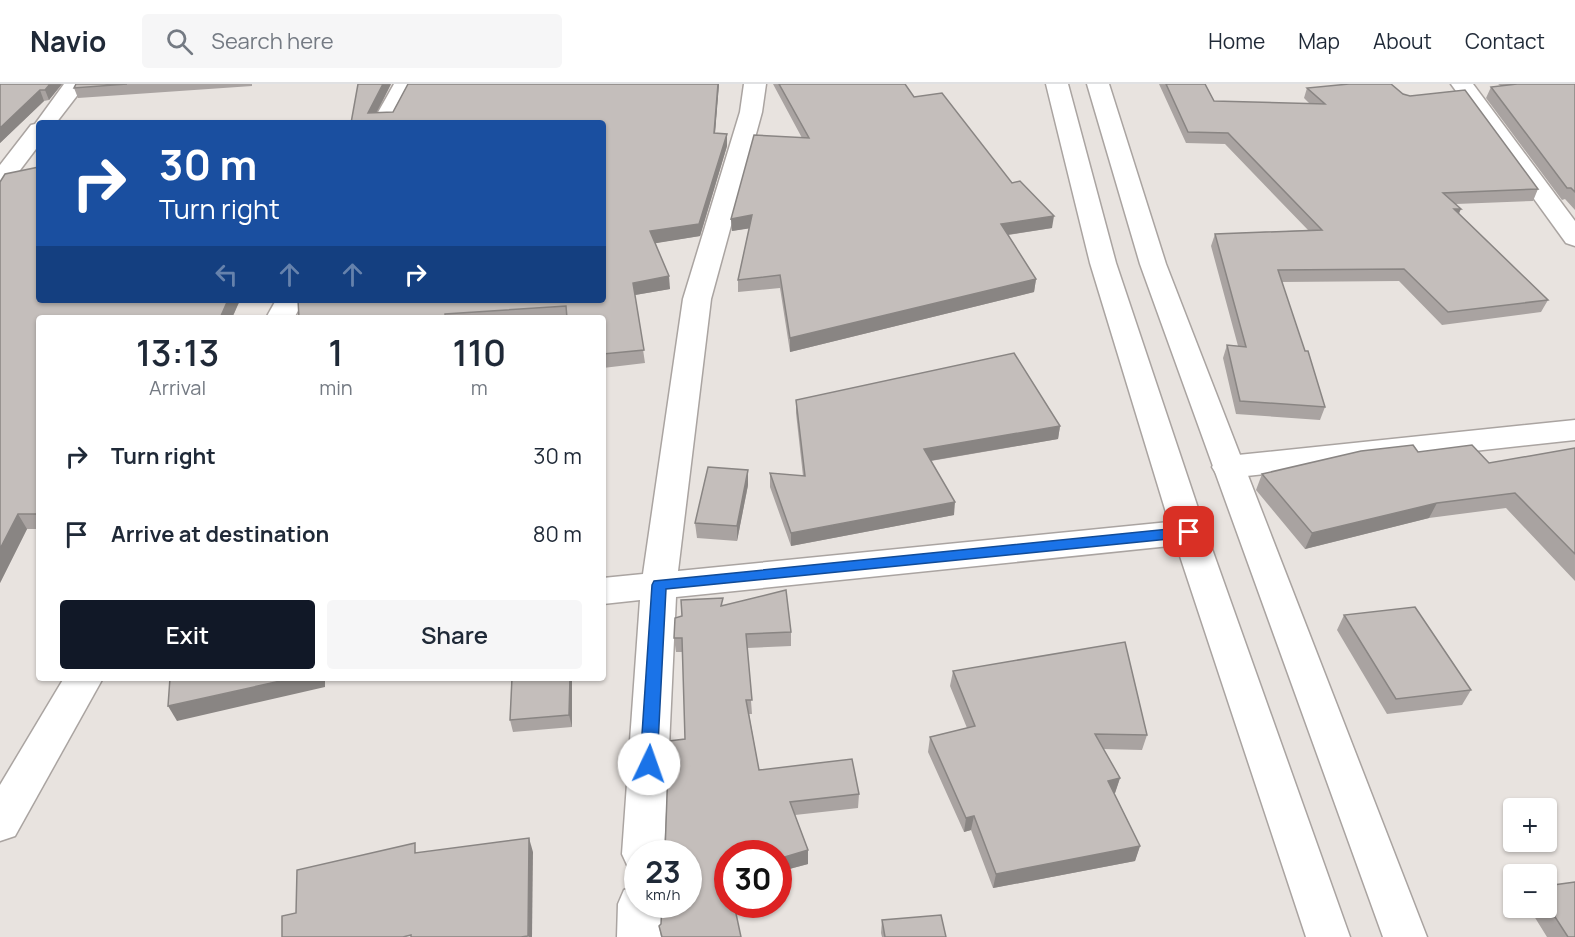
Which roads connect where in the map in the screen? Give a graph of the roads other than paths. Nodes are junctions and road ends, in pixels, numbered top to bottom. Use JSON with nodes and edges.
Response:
{"nodes":[{"id":1,"x":75,"y":84,"type":"edge"},
{"id":2,"x":405,"y":84,"type":"edge"},
{"id":3,"x":755,"y":84,"type":"edge"},
{"id":4,"x":1057,"y":84,"type":"edge"},
{"id":5,"x":1098,"y":84,"type":"edge"},
{"id":6,"x":1462,"y":84,"type":"edge"},
{"id":7,"x":47,"y":120,"type":"edge"},
{"id":8,"x":385,"y":120,"type":"edge"},
{"id":9,"x":36,"y":134,"type":"edge"},
{"id":10,"x":0,"y":181,"type":"edge"},
{"id":11,"x":1575,"y":238,"type":"edge"},
{"id":12,"x":1575,"y":430,"type":"edge"},
{"id":13,"x":1228,"y":467,"type":"junction"},
{"id":14,"x":1189,"y":532,"type":"junction"},
{"id":15,"x":659,"y":585,"type":"junction"},
{"id":16,"x":606,"y":591,"type":"edge"},
{"id":17,"x":82,"y":681,"type":"edge"},
{"id":18,"x":0,"y":823,"type":"edge"},
{"id":19,"x":644,"y":840,"type":"edge"},
{"id":20,"x":640,"y":918,"type":"edge"},
{"id":21,"x":639,"y":937,"type":"edge"},
{"id":22,"x":1328,"y":937,"type":"edge"},
{"id":23,"x":1405,"y":937,"type":"edge"}],
"edges":[{"from":1,"to":7,"type":"street"},
{"from":2,"to":8,"type":"street"},
{"from":3,"to":15,"type":"street"},
{"from":4,"to":14,"type":"street"},
{"from":5,"to":13,"type":"street"},
{"from":6,"to":11,"type":"street"},
{"from":9,"to":10,"type":"street"},
{"from":12,"to":13,"type":"street"},
{"from":13,"to":23,"type":"street"},
{"from":14,"to":15,"type":"street"},
{"from":14,"to":22,"type":"street"},
{"from":15,"to":16,"type":"street"},
{"from":15,"to":19,"type":"street"},
{"from":17,"to":18,"type":"street"},
{"from":20,"to":21,"type":"street"}]}
